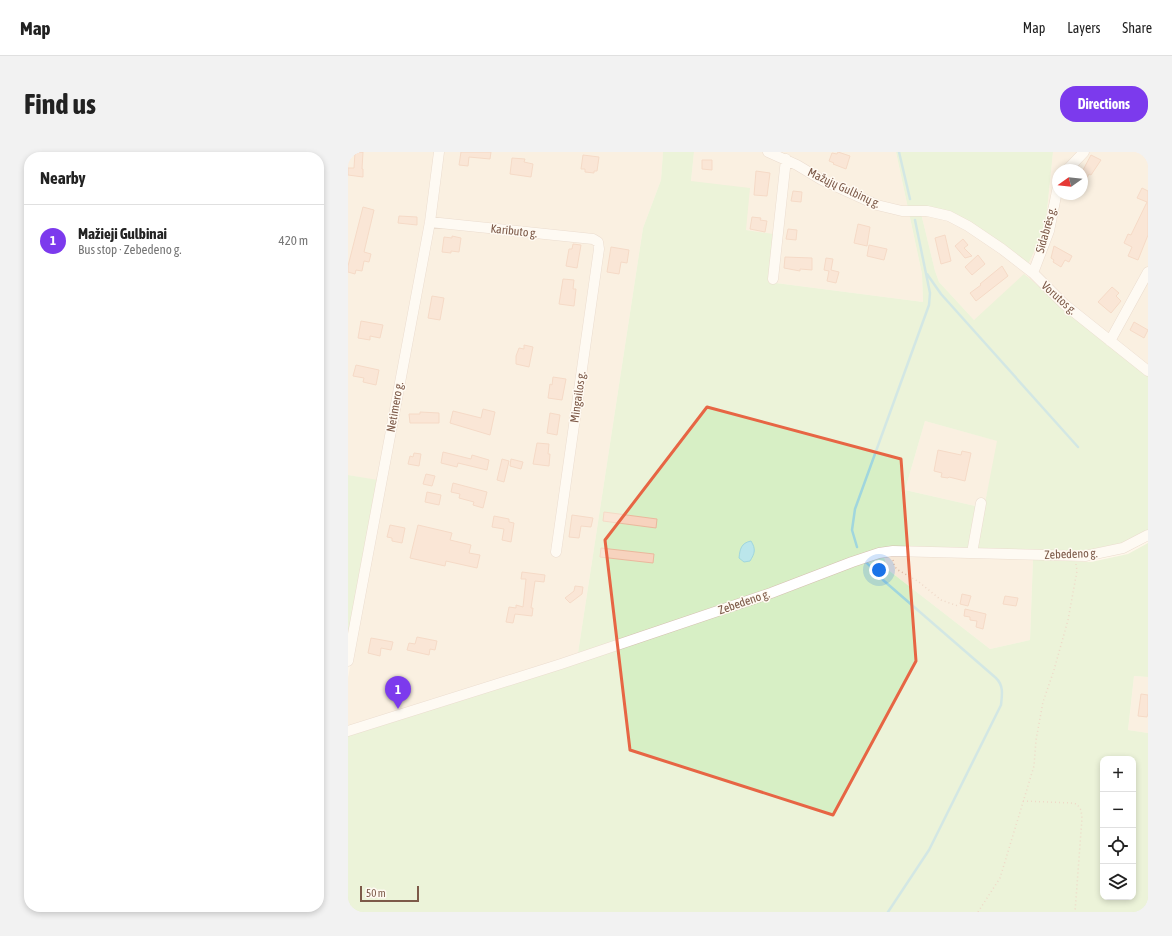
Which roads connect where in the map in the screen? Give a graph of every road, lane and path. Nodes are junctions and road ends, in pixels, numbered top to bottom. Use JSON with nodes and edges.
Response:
{"nodes":[{"id":1,"x":439,"y":152,"type":"edge"},
{"id":2,"x":768,"y":152,"type":"edge"},
{"id":3,"x":1084,"y":152,"type":"edge"},
{"id":4,"x":786,"y":159,"type":"junction"},
{"id":5,"x":1073,"y":164,"type":"edge"},
{"id":6,"x":1055,"y":200,"type":"edge"},
{"id":7,"x":430,"y":222,"type":"junction"},
{"id":8,"x":968,"y":226,"type":"joint"},
{"id":9,"x":598,"y":242,"type":"joint"},
{"id":10,"x":1148,"y":272,"type":"edge"},
{"id":11,"x":1033,"y":274,"type":"junction"},
{"id":12,"x":773,"y":279,"type":"dead end"},
{"id":13,"x":1110,"y":341,"type":"junction"},
{"id":14,"x":1148,"y":371,"type":"edge"},
{"id":15,"x":981,"y":503,"type":"dead end"},
{"id":16,"x":1148,"y":536,"type":"edge"},
{"id":17,"x":893,"y":551,"type":"junction"},
{"id":18,"x":556,"y":552,"type":"dead end"},
{"id":19,"x":972,"y":553,"type":"junction"},
{"id":20,"x":1076,"y":556,"type":"junction"},
{"id":21,"x":958,"y":606,"type":"dead end"},
{"id":22,"x":348,"y":661,"type":"edge"},
{"id":23,"x":348,"y":731,"type":"edge"},
{"id":24,"x":1023,"y":801,"type":"junction"},
{"id":25,"x":978,"y":912,"type":"edge"},
{"id":26,"x":1076,"y":912,"type":"edge"}],
"edges":[{"from":1,"to":7,"type":"street","name":"Netimero g."},
{"from":2,"to":4,"type":"street","name":"Mažųjų Gulbinų g."},
{"from":3,"to":5,"type":"street"},
{"from":4,"to":8,"type":"street","name":"Mažųjų Gulbinų g."},
{"from":4,"to":12,"type":"street"},
{"from":6,"to":11,"type":"street","name":"Sidabrės g."},
{"from":7,"to":9,"type":"street","name":"Kaributo g."},
{"from":7,"to":22,"type":"street","name":"Netimero g."},
{"from":8,"to":11,"type":"street","name":"Vorutos g."},
{"from":9,"to":18,"type":"street","name":"Mingailos g."},
{"from":10,"to":13,"type":"street"},
{"from":11,"to":13,"type":"street","name":"Vorutos g."},
{"from":13,"to":14,"type":"street","name":"Vorutos g."},
{"from":15,"to":19,"type":"street"},
{"from":16,"to":20,"type":"street","name":"Zebedeno g."},
{"from":17,"to":19,"type":"street","name":"Zebedeno g."},
{"from":17,"to":21,"type":"path"},
{"from":17,"to":23,"type":"street","name":"Zebedeno g."},
{"from":19,"to":20,"type":"street","name":"Zebedeno g."},
{"from":20,"to":24,"type":"path"},
{"from":24,"to":25,"type":"path"},
{"from":24,"to":26,"type":"path"}]}
